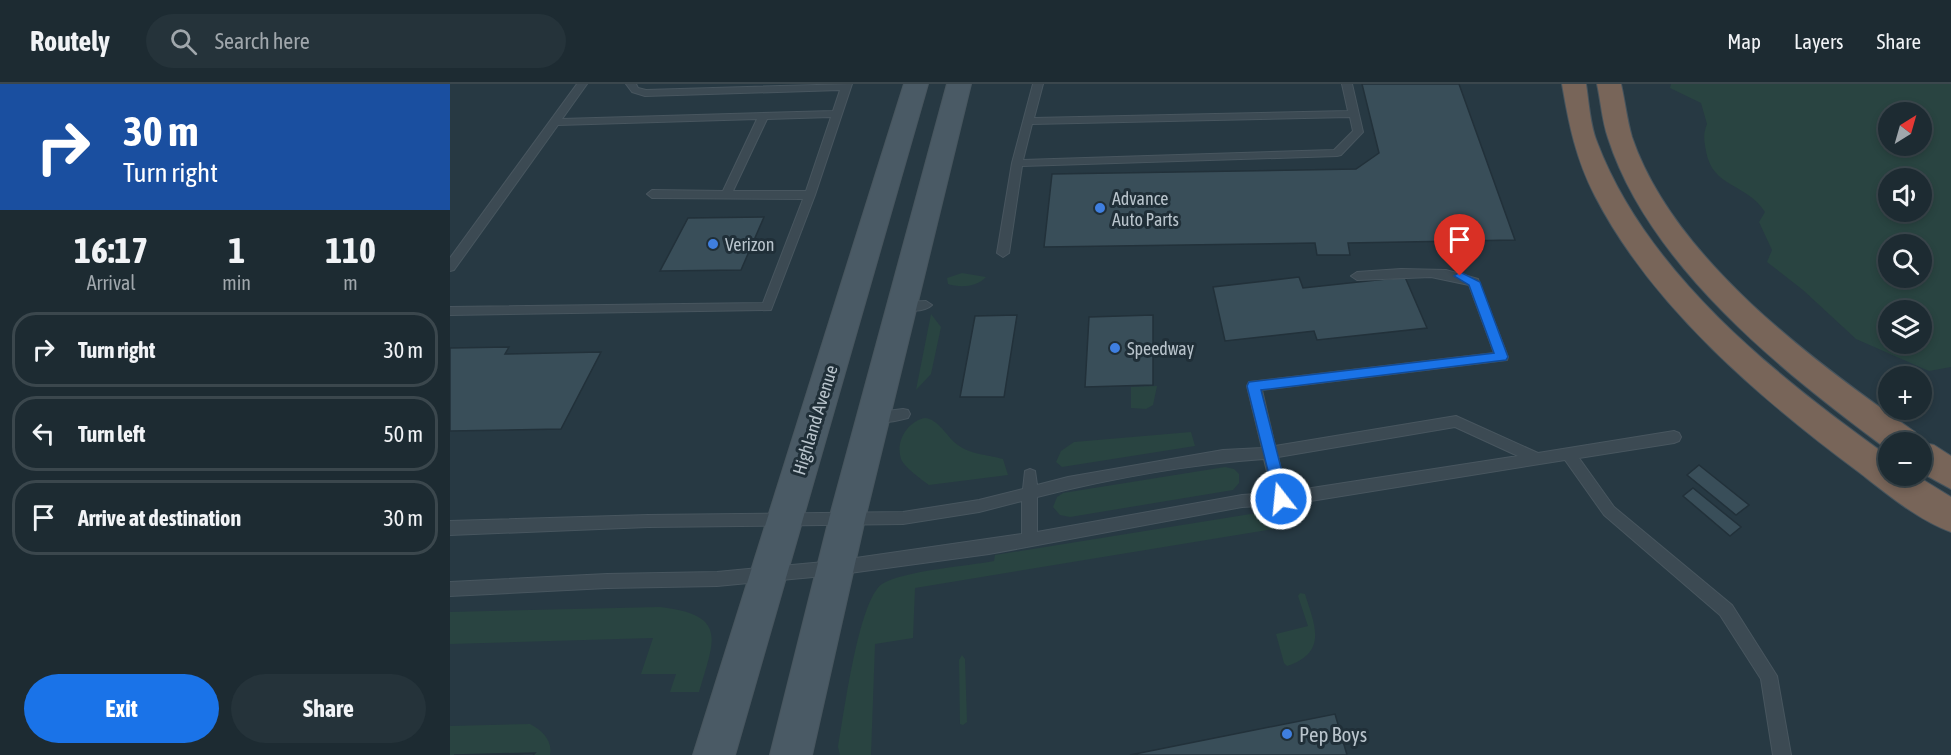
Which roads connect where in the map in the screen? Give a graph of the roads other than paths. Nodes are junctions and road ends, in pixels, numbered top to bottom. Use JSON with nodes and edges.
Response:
{"nodes":[{"id":1,"x":582,"y":84,"type":"edge"},
{"id":2,"x":631,"y":84,"type":"edge"},
{"id":3,"x":916,"y":84,"type":"edge"},
{"id":4,"x":959,"y":84,"type":"edge"},
{"id":5,"x":1038,"y":84,"type":"edge"},
{"id":6,"x":1347,"y":84,"type":"edge"},
{"id":7,"x":1574,"y":84,"type":"edge"},
{"id":8,"x":1609,"y":84,"type":"edge"},
{"id":9,"x":846,"y":86,"type":"edge"},
{"id":10,"x":837,"y":114,"type":"junction"},
{"id":11,"x":1354,"y":114,"type":"junction"},
{"id":12,"x":764,"y":115,"type":"junction"},
{"id":13,"x":1028,"y":121,"type":"junction"},
{"id":14,"x":554,"y":122,"type":"junction"},
{"id":15,"x":1017,"y":163,"type":"junction"},
{"id":16,"x":652,"y":194,"type":"dead end"},
{"id":17,"x":726,"y":195,"type":"junction"},
{"id":18,"x":810,"y":195,"type":"junction"},
{"id":19,"x":1003,"y":253,"type":"dead end"},
{"id":20,"x":450,"y":267,"type":"edge"},
{"id":21,"x":1357,"y":276,"type":"dead end"},
{"id":22,"x":450,"y":311,"type":"edge"},
{"id":23,"x":1889,"y":432,"type":"edge"},
{"id":24,"x":1674,"y":437,"type":"dead end"},
{"id":25,"x":1269,"y":453,"type":"junction"},
{"id":26,"x":1568,"y":453,"type":"junction"},
{"id":27,"x":1534,"y":457,"type":"junction"},
{"id":28,"x":1932,"y":462,"type":"edge"},
{"id":29,"x":1878,"y":467,"type":"edge"},
{"id":30,"x":1951,"y":474,"type":"edge"},
{"id":31,"x":1030,"y":475,"type":"dead end"},
{"id":32,"x":1906,"y":486,"type":"edge"},
{"id":33,"x":1029,"y":494,"type":"junction"},
{"id":34,"x":1281,"y":499,"type":"junction"},
{"id":35,"x":1290,"y":514,"type":"dead end"},
{"id":36,"x":1951,"y":516,"type":"edge"},
{"id":37,"x":785,"y":519,"type":"junction"},
{"id":38,"x":848,"y":519,"type":"junction"},
{"id":39,"x":450,"y":528,"type":"edge"},
{"id":40,"x":1029,"y":540,"type":"junction"},
{"id":41,"x":835,"y":568,"type":"junction"},
{"id":42,"x":768,"y":575,"type":"junction"},
{"id":43,"x":450,"y":589,"type":"edge"},
{"id":44,"x":714,"y":755,"type":"edge"},
{"id":45,"x":790,"y":755,"type":"edge"},
{"id":46,"x":1782,"y":755,"type":"edge"}],
"edges":[{"from":1,"to":14,"type":"lane"},
{"from":2,"to":9,"type":"lane"},
{"from":3,"to":37,"type":"main road","name":"Highland Avenue"},
{"from":4,"to":38,"type":"main road"},
{"from":5,"to":13,"type":"lane"},
{"from":6,"to":11,"type":"lane"},
{"from":7,"to":29,"type":"highway"},
{"from":8,"to":23,"type":"highway"},
{"from":9,"to":10,"type":"lane"},
{"from":10,"to":12,"type":"lane"},
{"from":10,"to":18,"type":"lane"},
{"from":11,"to":13,"type":"lane"},
{"from":11,"to":15,"type":"lane"},
{"from":12,"to":14,"type":"lane"},
{"from":12,"to":17,"type":"lane"},
{"from":13,"to":15,"type":"lane"},
{"from":14,"to":20,"type":"lane"},
{"from":15,"to":19,"type":"lane"},
{"from":16,"to":17,"type":"lane"},
{"from":17,"to":18,"type":"lane"},
{"from":18,"to":22,"type":"lane"},
{"from":21,"to":25,"type":"lane"},
{"from":24,"to":26,"type":"lane"},
{"from":25,"to":27,"type":"lane"},
{"from":25,"to":33,"type":"lane"},
{"from":25,"to":34,"type":"lane"},
{"from":26,"to":27,"type":"lane"},
{"from":26,"to":46,"type":"lane"},
{"from":27,"to":34,"type":"lane"},
{"from":28,"to":30,"type":"highway"},
{"from":31,"to":33,"type":"lane"},
{"from":32,"to":36,"type":"highway"},
{"from":33,"to":38,"type":"lane"},
{"from":33,"to":40,"type":"lane"},
{"from":34,"to":35,"type":"lane"},
{"from":34,"to":40,"type":"lane"},
{"from":37,"to":38,"type":"lane"},
{"from":37,"to":39,"type":"lane"},
{"from":37,"to":42,"type":"main road","name":"Highland Avenue"},
{"from":38,"to":41,"type":"main road"},
{"from":40,"to":41,"type":"lane"},
{"from":41,"to":42,"type":"lane"},
{"from":41,"to":45,"type":"main road"},
{"from":42,"to":43,"type":"lane"},
{"from":42,"to":44,"type":"main road","name":"Highland Avenue"}]}
